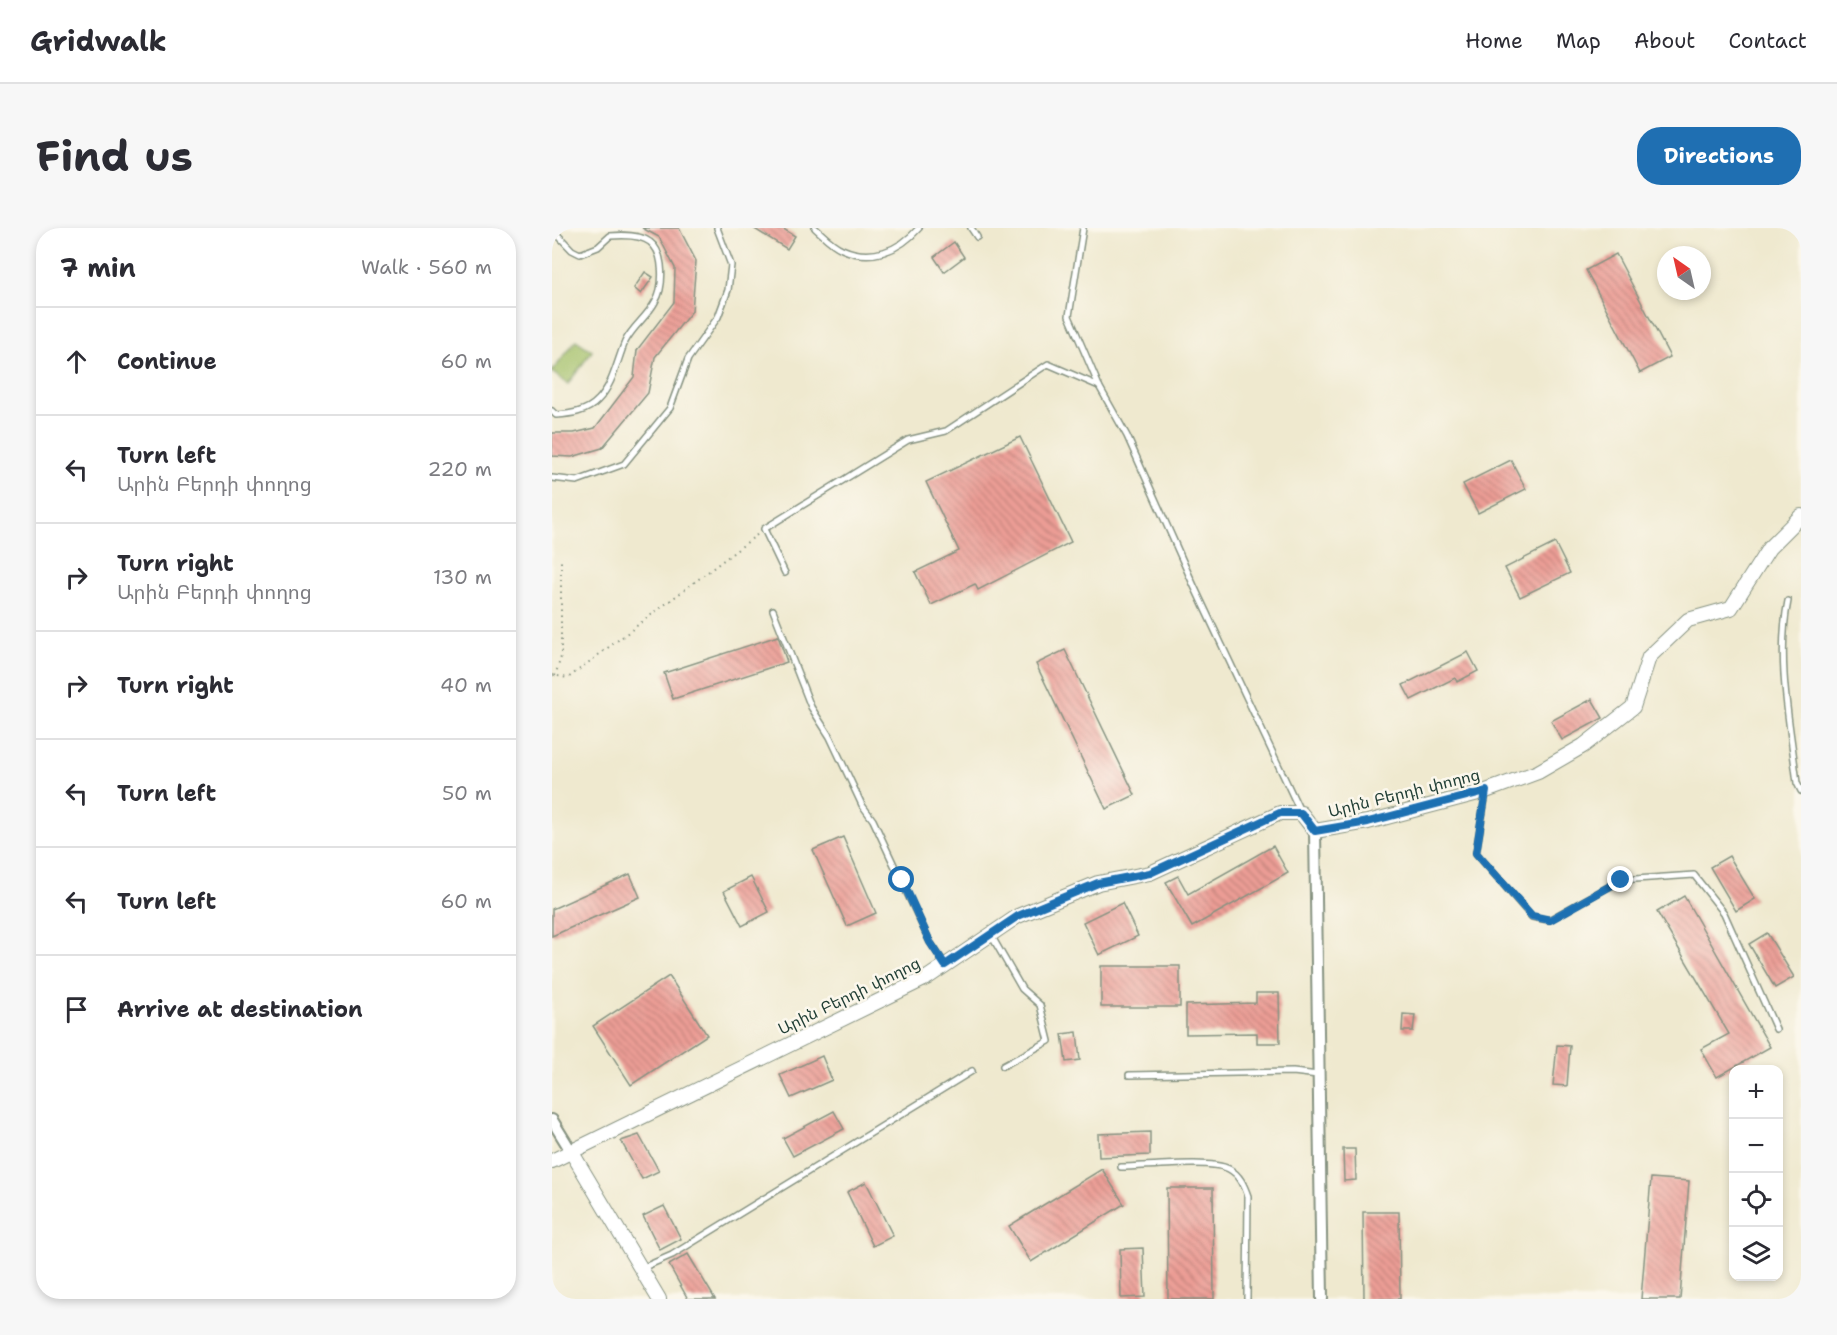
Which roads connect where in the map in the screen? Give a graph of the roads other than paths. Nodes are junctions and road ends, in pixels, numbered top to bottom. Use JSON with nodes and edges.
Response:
{"nodes":[{"id":1,"x":717,"y":228,"type":"edge"},
{"id":2,"x":815,"y":228,"type":"edge"},
{"id":3,"x":920,"y":228,"type":"edge"},
{"id":4,"x":971,"y":228,"type":"edge"},
{"id":5,"x":1083,"y":228,"type":"edge"},
{"id":6,"x":552,"y":229,"type":"edge"},
{"id":7,"x":977,"y":237,"type":"dead end"},
{"id":8,"x":1099,"y":386,"type":"junction"},
{"id":9,"x":552,"y":411,"type":"edge"},
{"id":10,"x":552,"y":478,"type":"edge"},
{"id":11,"x":1801,"y":516,"type":"edge"},
{"id":12,"x":785,"y":573,"type":"dead end"},
{"id":13,"x":1788,"y":601,"type":"dead end"},
{"id":14,"x":773,"y":610,"type":"dead end"},
{"id":15,"x":1486,"y":791,"type":"junction"},
{"id":16,"x":1801,"y":791,"type":"edge"},
{"id":17,"x":1301,"y":813,"type":"junction"},
{"id":18,"x":1315,"y":831,"type":"junction"},
{"id":19,"x":990,"y":934,"type":"junction"},
{"id":20,"x":945,"y":965,"type":"junction"},
{"id":21,"x":1776,"y":1029,"type":"dead end"},
{"id":22,"x":1003,"y":1066,"type":"dead end"},
{"id":23,"x":972,"y":1071,"type":"dead end"},
{"id":24,"x":1129,"y":1075,"type":"dead end"},
{"id":25,"x":1318,"y":1075,"type":"junction"},
{"id":26,"x":552,"y":1120,"type":"edge"},
{"id":27,"x":571,"y":1152,"type":"junction"},
{"id":28,"x":552,"y":1161,"type":"edge"},
{"id":29,"x":1121,"y":1167,"type":"dead end"},
{"id":30,"x":641,"y":1269,"type":"junction"},
{"id":31,"x":659,"y":1299,"type":"edge"},
{"id":32,"x":1247,"y":1299,"type":"edge"},
{"id":33,"x":1322,"y":1299,"type":"edge"}],
"edges":[{"from":1,"to":10,"type":"lane"},
{"from":2,"to":3,"type":"lane"},
{"from":4,"to":7,"type":"lane"},
{"from":5,"to":8,"type":"lane"},
{"from":6,"to":9,"type":"lane"},
{"from":8,"to":12,"type":"lane"},
{"from":8,"to":17,"type":"lane"},
{"from":11,"to":15,"type":"street","name":"Արին Բերդի փողոց"},
{"from":13,"to":16,"type":"lane"},
{"from":14,"to":20,"type":"lane"},
{"from":15,"to":18,"type":"street","name":"Արին Բերդի փողոց"},
{"from":15,"to":21,"type":"lane"},
{"from":17,"to":18,"type":"street","name":"Արին Բերդի փողոց"},
{"from":17,"to":19,"type":"street","name":"Արին Բերդի փողոց"},
{"from":18,"to":25,"type":"street"},
{"from":19,"to":20,"type":"street","name":"Արին Բերդի փողոց"},
{"from":19,"to":22,"type":"lane"},
{"from":20,"to":27,"type":"street","name":"Արին Բերդի փողոց"},
{"from":23,"to":30,"type":"lane"},
{"from":24,"to":25,"type":"lane"},
{"from":25,"to":33,"type":"street"},
{"from":26,"to":27,"type":"street"},
{"from":27,"to":28,"type":"street","name":"Արին Բերդի փողոց"},
{"from":27,"to":30,"type":"street"},
{"from":29,"to":32,"type":"lane"},
{"from":30,"to":31,"type":"street"}]}
